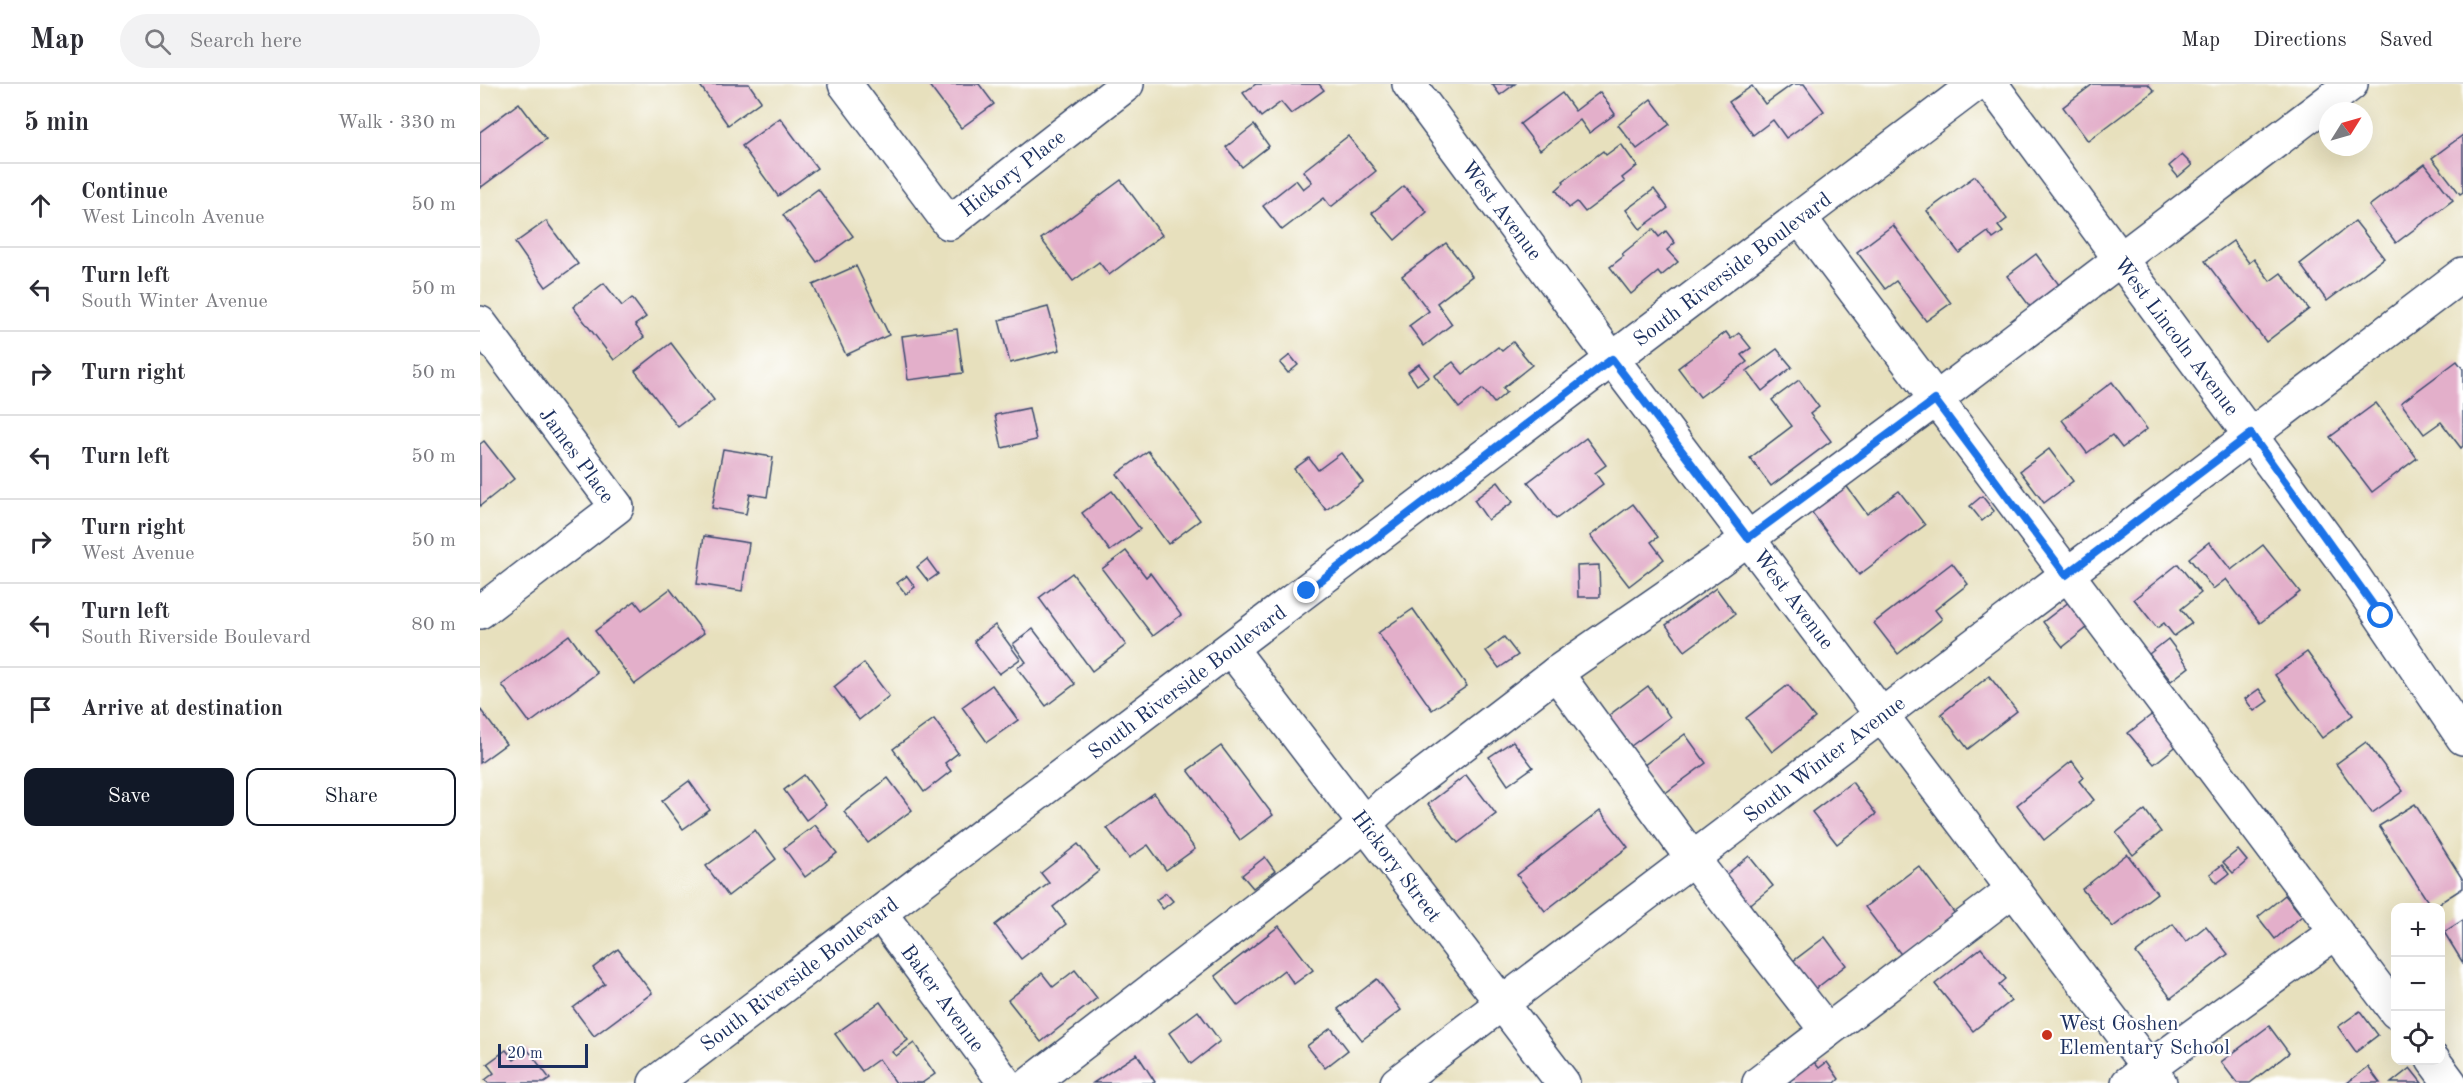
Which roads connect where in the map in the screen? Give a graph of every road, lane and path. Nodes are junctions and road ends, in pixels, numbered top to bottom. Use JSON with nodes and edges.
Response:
{"nodes":[{"id":1,"x":845,"y":84,"type":"edge"},
{"id":2,"x":1127,"y":84,"type":"edge"},
{"id":3,"x":1409,"y":84,"type":"edge"},
{"id":4,"x":1976,"y":84,"type":"edge"},
{"id":5,"x":1991,"y":84,"type":"edge"},
{"id":6,"x":2351,"y":84,"type":"edge"},
{"id":7,"x":1800,"y":218,"type":"junction"},
{"id":8,"x":2120,"y":258,"type":"junction"},
{"id":9,"x":2463,"y":274,"type":"edge"},
{"id":10,"x":480,"y":323,"type":"edge"},
{"id":11,"x":1612,"y":359,"type":"junction"},
{"id":12,"x":1935,"y":400,"type":"junction"},
{"id":13,"x":2251,"y":434,"type":"junction"},
{"id":14,"x":1748,"y":538,"type":"junction"},
{"id":15,"x":2066,"y":575,"type":"junction"},
{"id":16,"x":480,"y":612,"type":"edge"},
{"id":17,"x":1231,"y":650,"type":"junction"},
{"id":18,"x":1556,"y":673,"type":"junction"},
{"id":19,"x":1882,"y":716,"type":"junction"},
{"id":20,"x":2463,"y":738,"type":"edge"},
{"id":21,"x":1364,"y":824,"type":"junction"},
{"id":22,"x":1692,"y":858,"type":"junction"},
{"id":23,"x":2014,"y":889,"type":"junction"},
{"id":24,"x":880,"y":913,"type":"junction"},
{"id":25,"x":2335,"y":933,"type":"junction"},
{"id":26,"x":1501,"y":1003,"type":"junction"},
{"id":27,"x":2395,"y":1011,"type":"edge"},
{"id":28,"x":1827,"y":1031,"type":"junction"},
{"id":29,"x":2437,"y":1065,"type":"edge"},
{"id":30,"x":2146,"y":1078,"type":"edge"},
{"id":31,"x":655,"y":1083,"type":"edge"},
{"id":32,"x":1005,"y":1083,"type":"edge"},
{"id":33,"x":1031,"y":1083,"type":"edge"},
{"id":34,"x":1397,"y":1083,"type":"edge"},
{"id":35,"x":1563,"y":1083,"type":"edge"},
{"id":36,"x":1759,"y":1083,"type":"edge"},
{"id":37,"x":2450,"y":1083,"type":"edge"}],
"edges":[{"from":1,"to":2,"type":"street","name":"Hickory Place"},
{"from":3,"to":11,"type":"street","name":"West Avenue"},
{"from":4,"to":7,"type":"street","name":"South Riverside Boulevard"},
{"from":5,"to":8,"type":"street","name":"West Lincoln Avenue"},
{"from":6,"to":8,"type":"street"},
{"from":7,"to":11,"type":"street","name":"South Riverside Boulevard"},
{"from":7,"to":12,"type":"street"},
{"from":8,"to":12,"type":"street"},
{"from":8,"to":13,"type":"street","name":"West Lincoln Avenue"},
{"from":9,"to":13,"type":"street","name":"South Winter Avenue"},
{"from":10,"to":16,"type":"street","name":"James Place"},
{"from":11,"to":14,"type":"street","name":"West Avenue"},
{"from":11,"to":17,"type":"street","name":"South Riverside Boulevard"},
{"from":12,"to":14,"type":"street"},
{"from":12,"to":15,"type":"street"},
{"from":13,"to":15,"type":"street","name":"South Winter Avenue"},
{"from":13,"to":20,"type":"street","name":"West Lincoln Avenue"},
{"from":14,"to":18,"type":"street"},
{"from":14,"to":19,"type":"street","name":"West Avenue"},
{"from":15,"to":19,"type":"street","name":"South Winter Avenue"},
{"from":15,"to":25,"type":"street"},
{"from":17,"to":21,"type":"street","name":"Hickory Street"},
{"from":17,"to":24,"type":"street","name":"South Riverside Boulevard"},
{"from":18,"to":21,"type":"street"},
{"from":18,"to":22,"type":"street"},
{"from":19,"to":22,"type":"street","name":"South Winter Avenue"},
{"from":19,"to":23,"type":"street","name":"West Avenue"},
{"from":21,"to":26,"type":"street","name":"Hickory Street"},
{"from":21,"to":33,"type":"street"},
{"from":22,"to":26,"type":"street","name":"South Winter Avenue"},
{"from":22,"to":28,"type":"street"},
{"from":23,"to":28,"type":"street"},
{"from":23,"to":30,"type":"street","name":"West Avenue"},
{"from":24,"to":31,"type":"street","name":"South Riverside Boulevard"},
{"from":24,"to":32,"type":"street","name":"Baker Avenue"},
{"from":25,"to":27,"type":"street"},
{"from":25,"to":30,"type":"street"},
{"from":26,"to":34,"type":"street","name":"South Winter Avenue"},
{"from":26,"to":35,"type":"street","name":"Hickory Street"},
{"from":28,"to":36,"type":"street"},
{"from":29,"to":37,"type":"street"}]}
